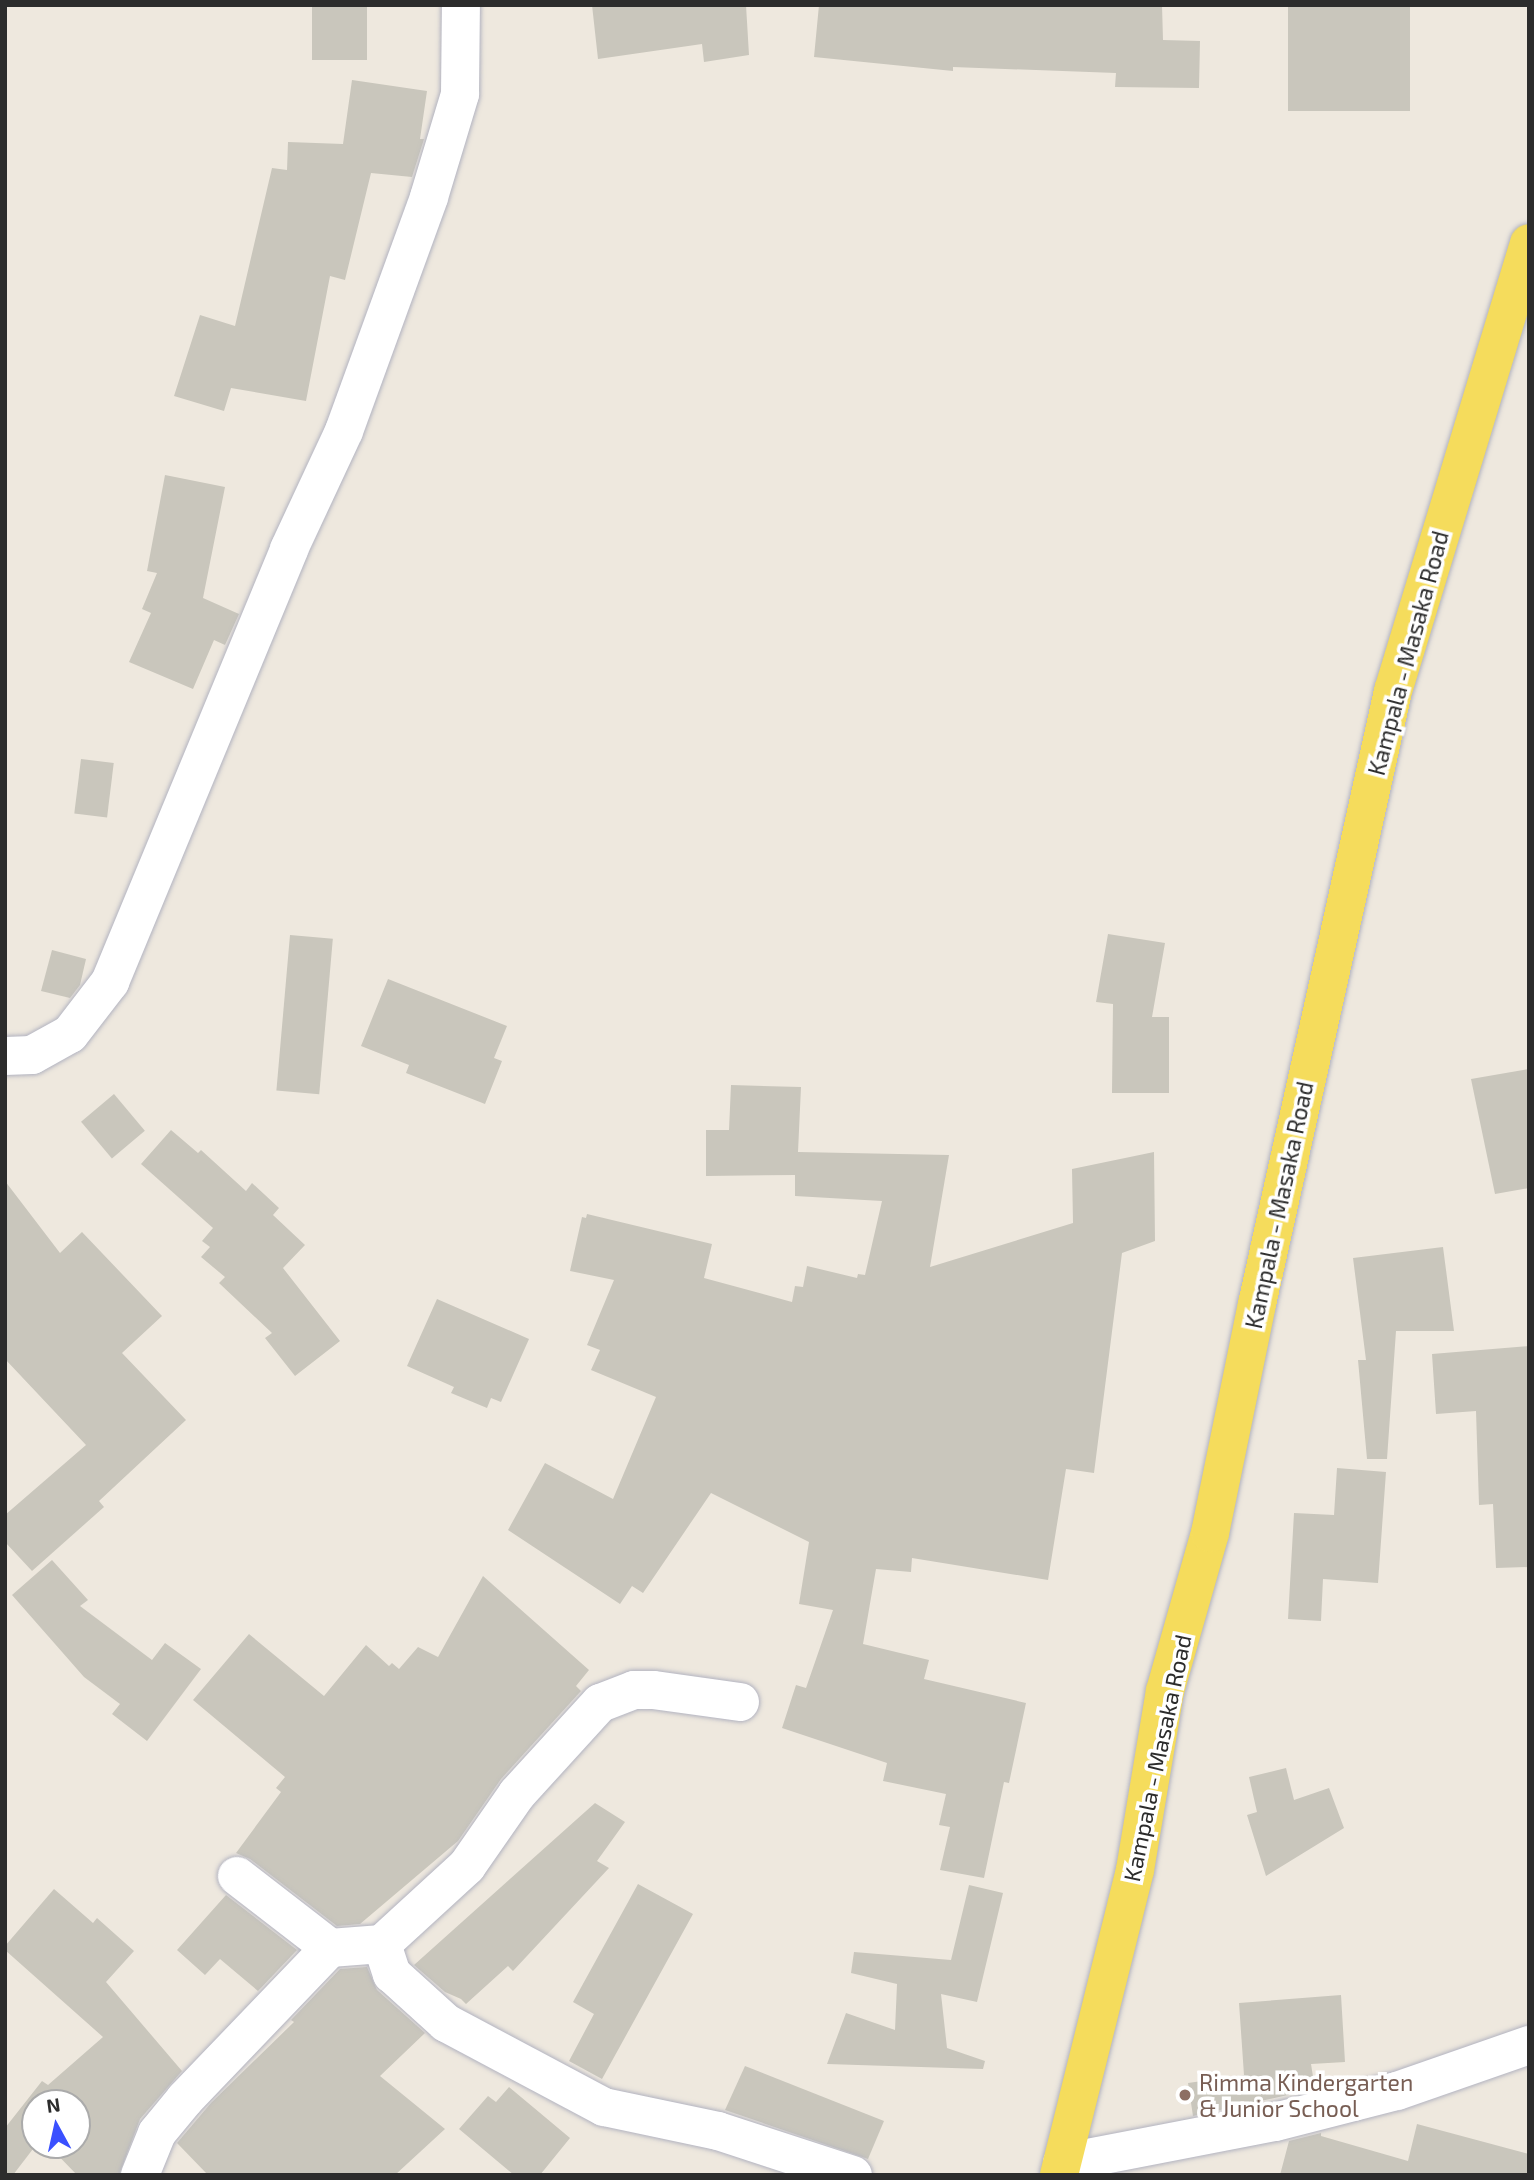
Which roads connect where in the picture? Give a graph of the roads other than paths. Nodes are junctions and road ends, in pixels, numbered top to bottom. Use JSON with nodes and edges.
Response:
{"nodes":[{"id":1,"x":461,"y":5,"type":"edge"},
{"id":2,"x":1529,"y":243,"type":"edge"},
{"id":3,"x":5,"y":1056,"type":"edge"},
{"id":4,"x":740,"y":1702,"type":"dead end"},
{"id":5,"x":237,"y":1877,"type":"dead end"},
{"id":6,"x":382,"y":1944,"type":"junction"},
{"id":7,"x":330,"y":1948,"type":"junction"},
{"id":8,"x":1529,"y":2045,"type":"edge"},
{"id":9,"x":1060,"y":2169,"type":"edge"},
{"id":10,"x":140,"y":2175,"type":"edge"},
{"id":11,"x":853,"y":2175,"type":"edge"}],
"edges":[{"from":1,"to":3,"type":"street"},
{"from":2,"to":9,"type":"main road","name":"Kampala - Masaka Road"},
{"from":4,"to":6,"type":"street"},
{"from":5,"to":7,"type":"street"},
{"from":6,"to":7,"type":"street"},
{"from":6,"to":11,"type":"street"},
{"from":7,"to":10,"type":"street"},
{"from":8,"to":9,"type":"street"}]}
